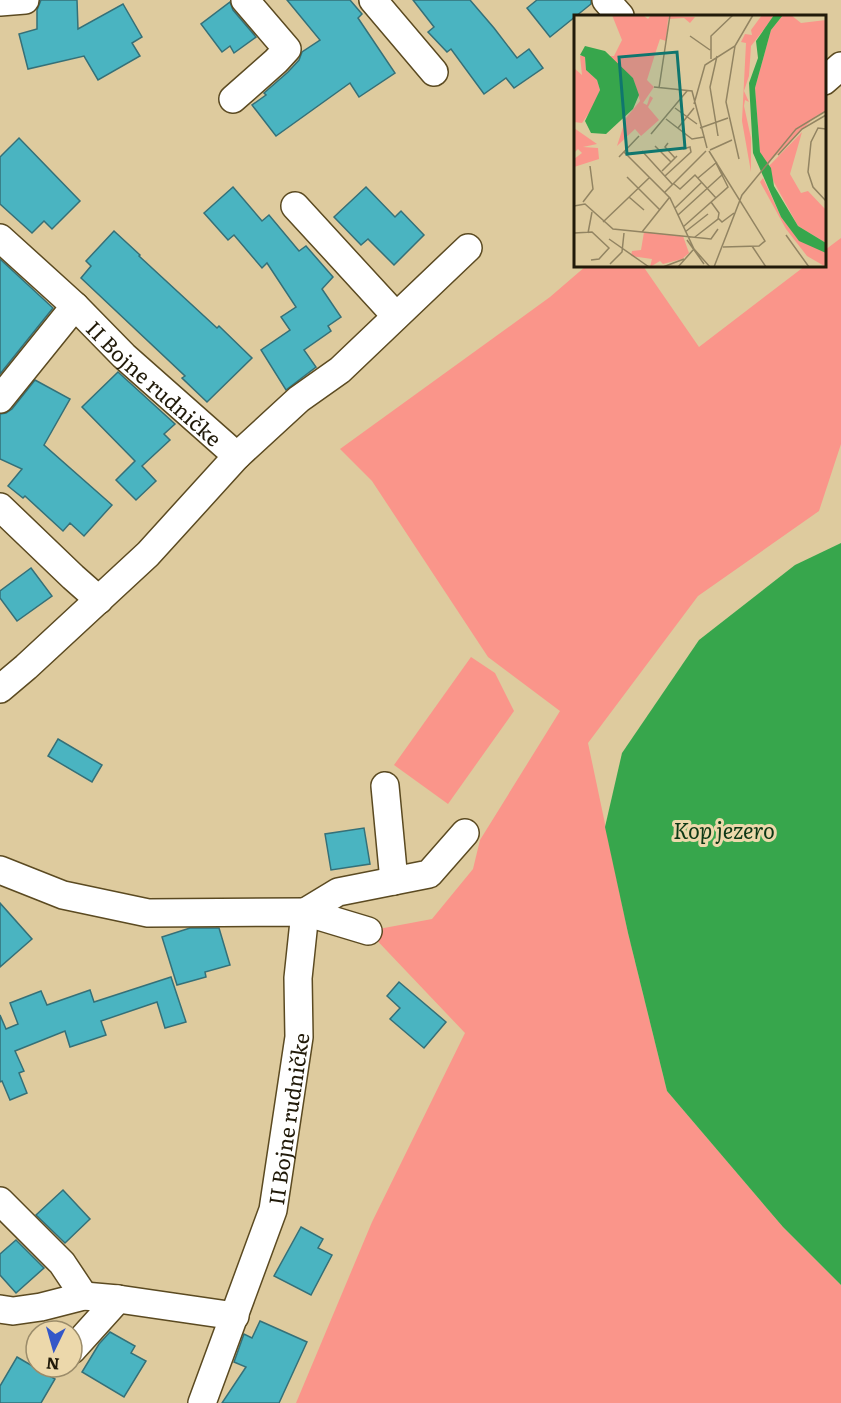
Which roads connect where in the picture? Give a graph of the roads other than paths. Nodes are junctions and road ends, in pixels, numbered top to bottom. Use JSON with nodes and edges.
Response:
{"nodes":[{"id":1,"x":25,"y":0,"type":"edge"},
{"id":2,"x":245,"y":0,"type":"edge"},
{"id":3,"x":373,"y":0,"type":"edge"},
{"id":4,"x":606,"y":0,"type":"edge"},
{"id":5,"x":0,"y":2,"type":"edge"},
{"id":6,"x":619,"y":15,"type":"edge"},
{"id":7,"x":841,"y":66,"type":"edge"},
{"id":8,"x":434,"y":72,"type":"dead end"},
{"id":9,"x":826,"y":80,"type":"edge"},
{"id":10,"x":233,"y":99,"type":"dead end"},
{"id":11,"x":295,"y":206,"type":"dead end"},
{"id":12,"x":0,"y":238,"type":"edge"},
{"id":13,"x":468,"y":248,"type":"dead end"},
{"id":14,"x":75,"y":306,"type":"junction"},
{"id":15,"x":396,"y":316,"type":"junction"},
{"id":16,"x":0,"y":399,"type":"edge"},
{"id":17,"x":237,"y":456,"type":"junction"},
{"id":18,"x":0,"y":507,"type":"edge"},
{"id":19,"x":99,"y":600,"type":"junction"},
{"id":20,"x":0,"y":689,"type":"edge"},
{"id":21,"x":385,"y":786,"type":"dead end"},
{"id":22,"x":465,"y":833,"type":"dead end"},
{"id":23,"x":0,"y":870,"type":"edge"},
{"id":24,"x":394,"y":881,"type":"junction"},
{"id":25,"x":305,"y":912,"type":"junction"},
{"id":26,"x":368,"y":932,"type":"dead end"},
{"id":27,"x":0,"y":1201,"type":"edge"},
{"id":28,"x":84,"y":1296,"type":"junction"},
{"id":29,"x":118,"y":1299,"type":"junction"},
{"id":30,"x":0,"y":1309,"type":"edge"},
{"id":31,"x":234,"y":1317,"type":"junction"},
{"id":32,"x":84,"y":1337,"type":"edge"},
{"id":33,"x":202,"y":1403,"type":"edge"}],
"edges":[{"from":1,"to":5,"type":"street"},
{"from":2,"to":10,"type":"street"},
{"from":3,"to":8,"type":"street"},
{"from":4,"to":6,"type":"street"},
{"from":7,"to":9,"type":"street"},
{"from":11,"to":15,"type":"street"},
{"from":12,"to":14,"type":"street","name":"II Bojne rudničke"},
{"from":13,"to":15,"type":"street","name":"II Bojne rudničke"},
{"from":14,"to":16,"type":"street","name":"II Bojne rudničke"},
{"from":14,"to":17,"type":"street","name":"II Bojne rudničke"},
{"from":15,"to":17,"type":"street","name":"II Bojne rudničke"},
{"from":17,"to":19,"type":"street","name":"II Bojne rudničke"},
{"from":18,"to":19,"type":"street"},
{"from":19,"to":20,"type":"street","name":"II Bojne rudničke"},
{"from":21,"to":24,"type":"street"},
{"from":22,"to":24,"type":"street"},
{"from":23,"to":25,"type":"street"},
{"from":24,"to":25,"type":"street"},
{"from":25,"to":26,"type":"street"},
{"from":25,"to":31,"type":"street","name":"II Bojne rudničke"},
{"from":27,"to":28,"type":"street"},
{"from":28,"to":29,"type":"street"},
{"from":28,"to":30,"type":"street"},
{"from":29,"to":31,"type":"street"},
{"from":29,"to":32,"type":"street"},
{"from":31,"to":33,"type":"street","name":"II Bojne rudničke"}]}
